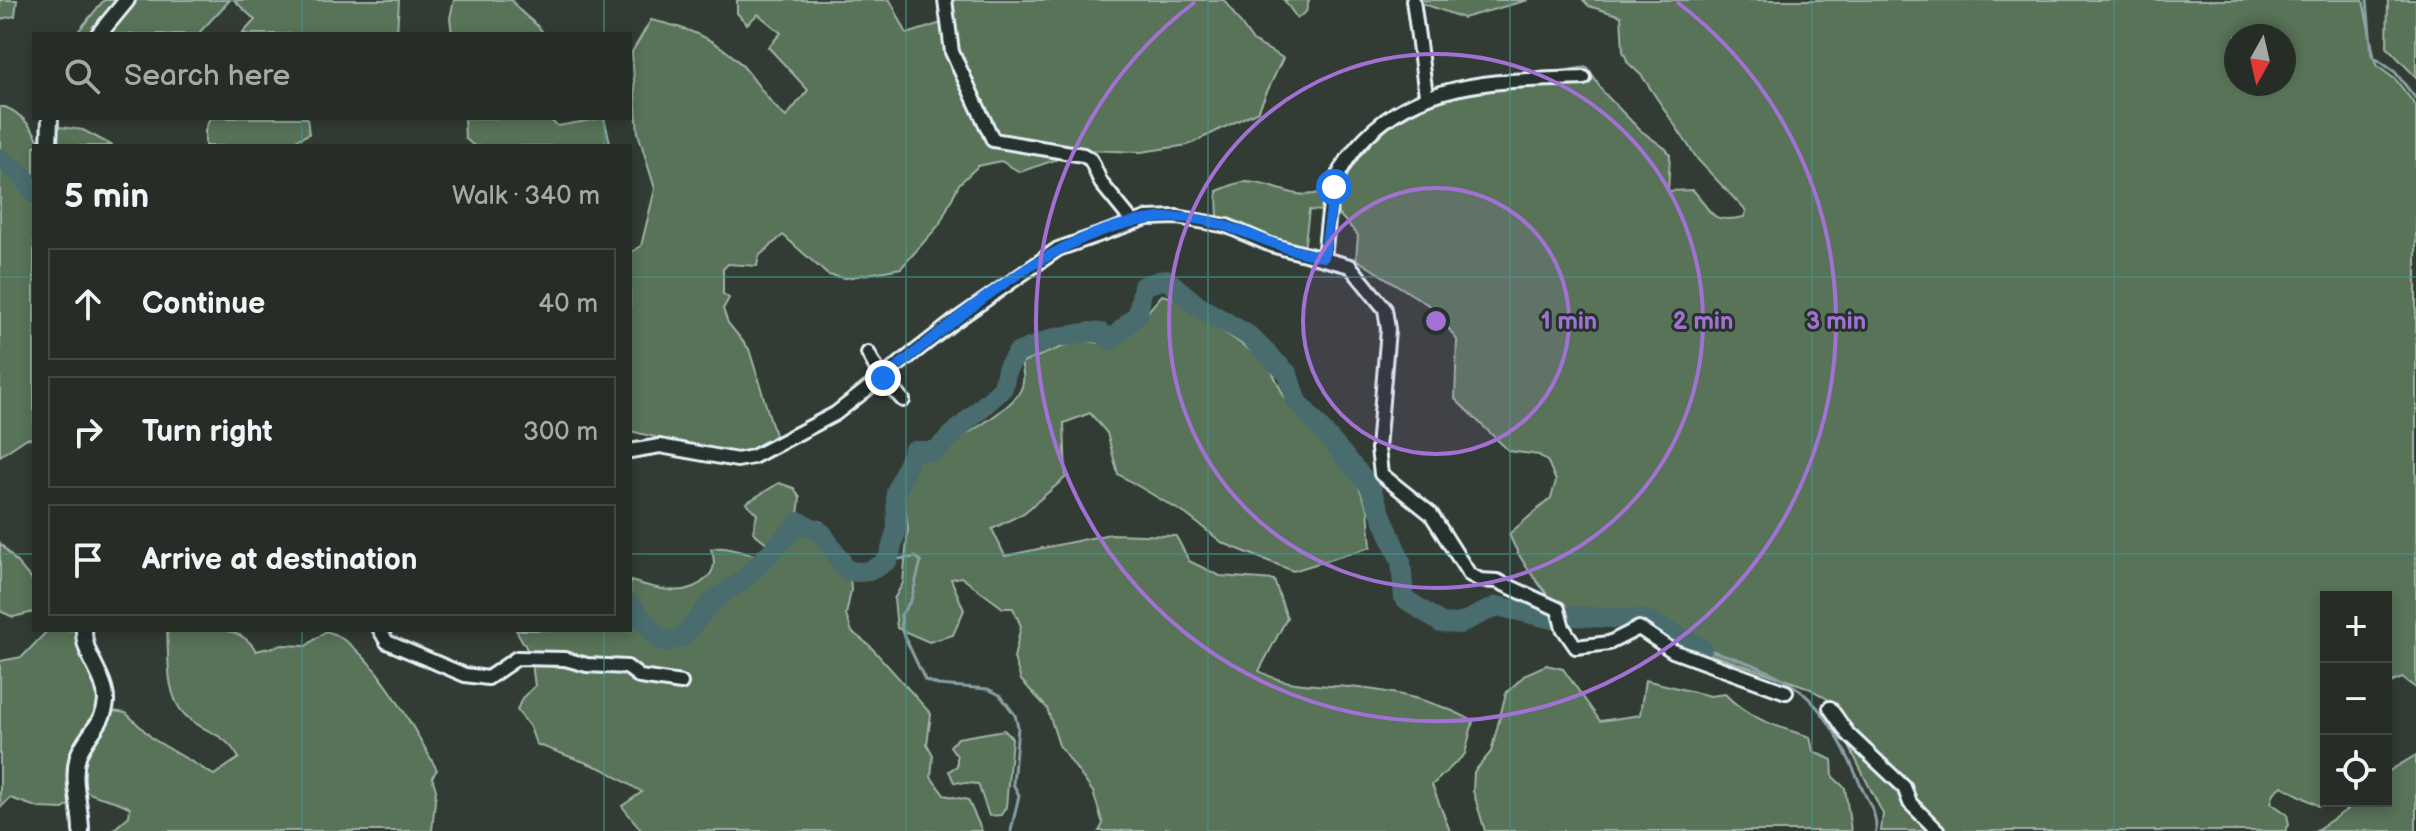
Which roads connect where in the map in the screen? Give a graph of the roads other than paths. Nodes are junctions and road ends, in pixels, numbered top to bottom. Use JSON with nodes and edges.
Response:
{"nodes":[{"id":1,"x":127,"y":0,"type":"edge"},
{"id":2,"x":945,"y":0,"type":"edge"},
{"id":3,"x":1413,"y":0,"type":"edge"},
{"id":4,"x":101,"y":32,"type":"edge"},
{"id":5,"x":1584,"y":78,"type":"dead end"},
{"id":6,"x":1426,"y":95,"type":"junction"},
{"id":7,"x":50,"y":120,"type":"edge"},
{"id":8,"x":49,"y":144,"type":"edge"},
{"id":9,"x":1132,"y":221,"type":"junction"},
{"id":10,"x":1324,"y":257,"type":"junction"},
{"id":11,"x":868,"y":353,"type":"dead end"},
{"id":12,"x":883,"y":378,"type":"junction"},
{"id":13,"x":903,"y":400,"type":"dead end"},
{"id":14,"x":632,"y":451,"type":"edge"},
{"id":15,"x":84,"y":632,"type":"edge"},
{"id":16,"x":381,"y":632,"type":"edge"},
{"id":17,"x":681,"y":683,"type":"dead end"},
{"id":18,"x":1786,"y":692,"type":"dead end"},
{"id":19,"x":1830,"y":708,"type":"dead end"},
{"id":20,"x":81,"y":831,"type":"edge"},
{"id":21,"x":1938,"y":831,"type":"edge"}],
"edges":[{"from":1,"to":4,"type":"street"},
{"from":2,"to":9,"type":"street"},
{"from":3,"to":6,"type":"street"},
{"from":5,"to":6,"type":"street"},
{"from":6,"to":10,"type":"street"},
{"from":7,"to":8,"type":"street"},
{"from":9,"to":10,"type":"street"},
{"from":9,"to":12,"type":"street"},
{"from":10,"to":18,"type":"street"},
{"from":11,"to":12,"type":"street"},
{"from":12,"to":13,"type":"street"},
{"from":12,"to":14,"type":"street"},
{"from":15,"to":20,"type":"street"},
{"from":16,"to":17,"type":"street"},
{"from":19,"to":21,"type":"street"}]}
